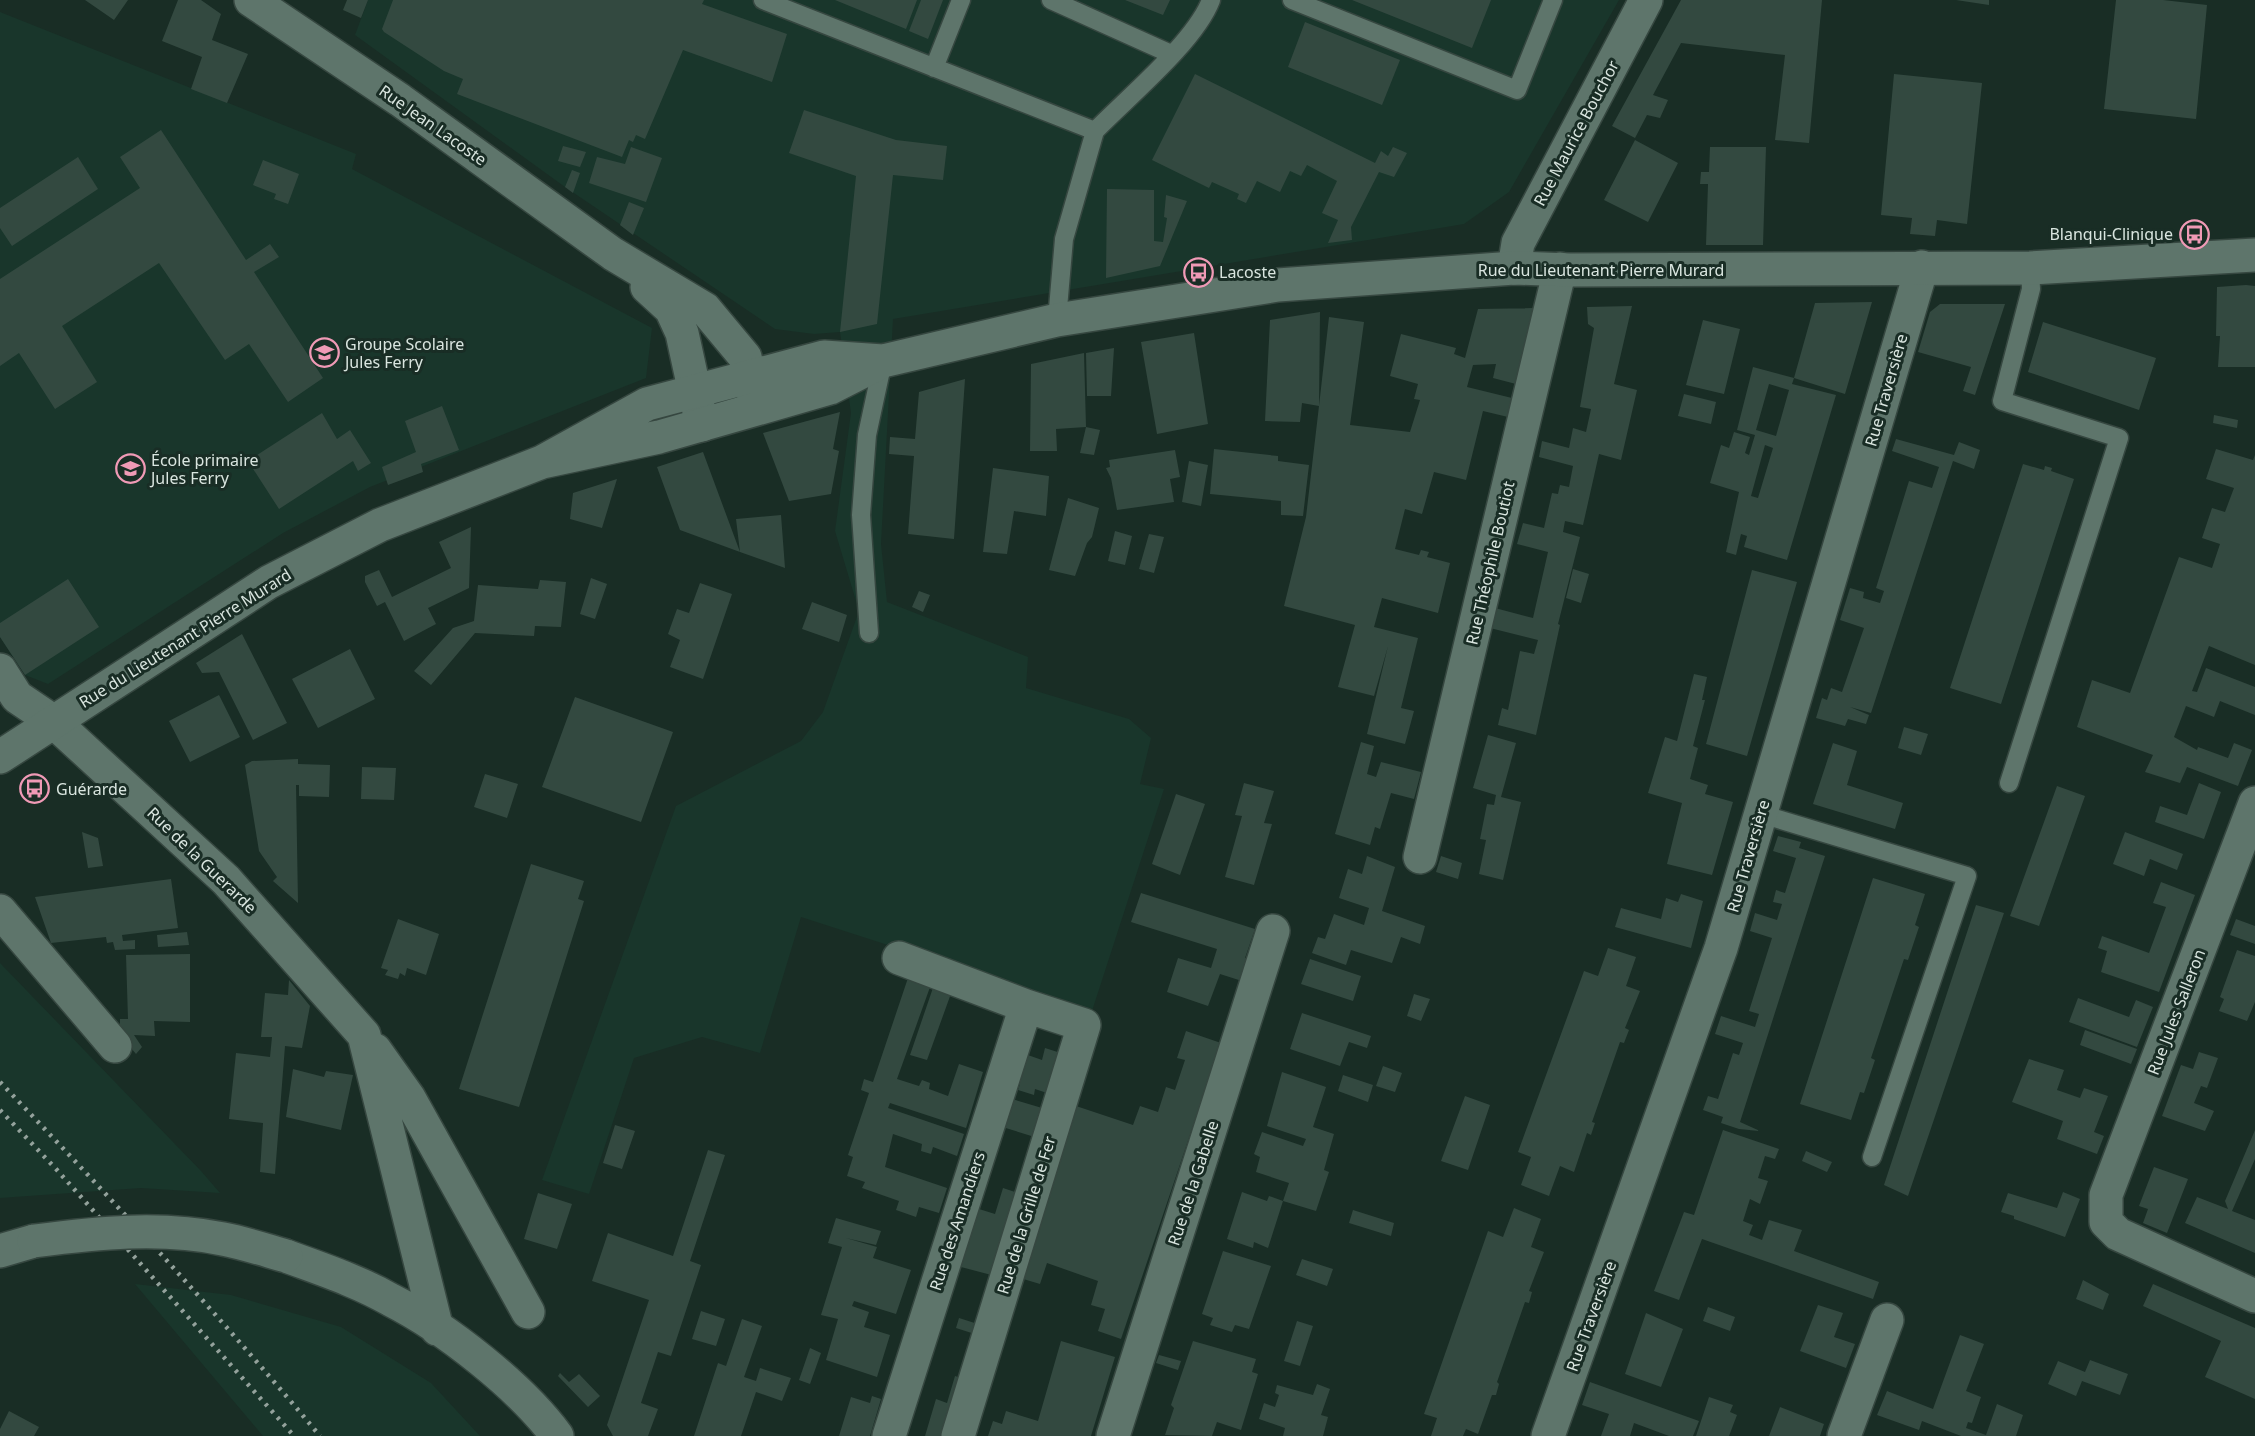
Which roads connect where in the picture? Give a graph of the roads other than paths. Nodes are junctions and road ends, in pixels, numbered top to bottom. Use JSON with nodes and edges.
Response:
{"nodes":[{"id":1,"x":251,"y":0,"type":"edge"},
{"id":2,"x":763,"y":0,"type":"edge"},
{"id":3,"x":961,"y":0,"type":"edge"},
{"id":4,"x":1051,"y":0,"type":"edge"},
{"id":5,"x":1211,"y":0,"type":"edge"},
{"id":6,"x":1292,"y":0,"type":"edge"},
{"id":7,"x":1552,"y":0,"type":"edge"},
{"id":8,"x":1646,"y":0,"type":"edge"},
{"id":9,"x":1171,"y":54,"type":"junction"},
{"id":10,"x":934,"y":68,"type":"junction"},
{"id":11,"x":1095,"y":131,"type":"junction"},
{"id":12,"x":613,"y":254,"type":"junction"},
{"id":13,"x":2255,"y":255,"type":"edge"},
{"id":14,"x":1922,"y":267,"type":"junction"},
{"id":15,"x":1514,"y":268,"type":"junction"},
{"id":16,"x":2030,"y":268,"type":"junction"},
{"id":17,"x":1560,"y":269,"type":"junction"},
{"id":18,"x":1057,"y":320,"type":"junction"},
{"id":19,"x":883,"y":361,"type":"junction"},
{"id":20,"x":750,"y":377,"type":"junction"},
{"id":21,"x":694,"y":391,"type":"junction"},
{"id":22,"x":756,"y":410,"type":"junction"},
{"id":23,"x":702,"y":425,"type":"junction"},
{"id":24,"x":542,"y":462,"type":"junction"},
{"id":25,"x":869,"y":633,"type":"dead end"},
{"id":26,"x":0,"y":670,"type":"edge"},
{"id":27,"x":54,"y":722,"type":"junction"},
{"id":28,"x":0,"y":758,"type":"edge"},
{"id":29,"x":2009,"y":783,"type":"dead end"},
{"id":30,"x":2255,"y":803,"type":"edge"},
{"id":31,"x":1761,"y":814,"type":"junction"},
{"id":32,"x":1420,"y":857,"type":"dead end"},
{"id":33,"x":0,"y":910,"type":"edge"},
{"id":34,"x":1273,"y":931,"type":"dead end"},
{"id":35,"x":899,"y":958,"type":"dead end"},
{"id":36,"x":1039,"y":1011,"type":"junction"},
{"id":37,"x":364,"y":1035,"type":"junction"},
{"id":38,"x":116,"y":1046,"type":"dead end"},
{"id":39,"x":1872,"y":1157,"type":"dead end"},
{"id":40,"x":0,"y":1251,"type":"edge"},
{"id":41,"x":2255,"y":1296,"type":"edge"},
{"id":42,"x":528,"y":1312,"type":"dead end"},
{"id":43,"x":1887,"y":1320,"type":"dead end"},
{"id":44,"x":437,"y":1329,"type":"junction"},
{"id":45,"x":557,"y":1436,"type":"edge"},
{"id":46,"x":889,"y":1436,"type":"edge"},
{"id":47,"x":958,"y":1436,"type":"edge"},
{"id":48,"x":1113,"y":1436,"type":"edge"},
{"id":49,"x":1548,"y":1436,"type":"edge"},
{"id":50,"x":1844,"y":1436,"type":"edge"}],
"edges":[{"from":1,"to":12,"type":"street","name":"Rue Jean Lacoste"},
{"from":2,"to":10,"type":"lane"},
{"from":3,"to":10,"type":"lane"},
{"from":4,"to":9,"type":"lane"},
{"from":5,"to":9,"type":"lane"},
{"from":6,"to":7,"type":"lane"},
{"from":8,"to":15,"type":"street","name":"Rue Maurice Bouchor"},
{"from":9,"to":11,"type":"lane"},
{"from":10,"to":11,"type":"lane"},
{"from":11,"to":18,"type":"lane"},
{"from":12,"to":20,"type":"street","name":"Rue Jean Lacoste"},
{"from":12,"to":21,"type":"street","name":"Rue Jean Lacoste"},
{"from":13,"to":16,"type":"street","name":"Rue du Lieutenant Pierre Murard"},
{"from":14,"to":16,"type":"street","name":"Rue du Lieutenant Pierre Murard"},
{"from":14,"to":17,"type":"street","name":"Rue du Lieutenant Pierre Murard"},
{"from":14,"to":31,"type":"street","name":"Rue Traversière"},
{"from":15,"to":17,"type":"street","name":"Rue du Lieutenant Pierre Murard"},
{"from":15,"to":18,"type":"street","name":"Rue du Lieutenant Pierre Murard"},
{"from":16,"to":29,"type":"lane"},
{"from":17,"to":32,"type":"street","name":"Rue Théophile Boutiot"},
{"from":18,"to":19,"type":"street","name":"Rue du Lieutenant Pierre Murard"},
{"from":19,"to":20,"type":"street","name":"Rue du Lieutenant Pierre Murard"},
{"from":19,"to":22,"type":"street","name":"Rue du Lieutenant Pierre Murard"},
{"from":19,"to":25,"type":"lane"},
{"from":20,"to":21,"type":"street","name":"Rue du Lieutenant Pierre Murard"},
{"from":20,"to":22,"type":"street","name":"Rue Jean Lacoste"},
{"from":21,"to":23,"type":"street","name":"Rue Jean Lacoste"},
{"from":21,"to":24,"type":"street","name":"Rue du Lieutenant Pierre Murard"},
{"from":22,"to":23,"type":"street","name":"Rue du Lieutenant Pierre Murard"},
{"from":23,"to":24,"type":"street","name":"Rue du Lieutenant Pierre Murard"},
{"from":24,"to":27,"type":"street","name":"Rue du Lieutenant Pierre Murard"},
{"from":26,"to":27,"type":"street","name":"Rue de la Guerarde"},
{"from":27,"to":28,"type":"street","name":"Rue du Lieutenant Pierre Murard"},
{"from":27,"to":37,"type":"street","name":"Rue de la Guerarde"},
{"from":30,"to":41,"type":"street","name":"Rue Jules Salleron"},
{"from":31,"to":39,"type":"lane"},
{"from":31,"to":49,"type":"street","name":"Rue Traversière"},
{"from":33,"to":38,"type":"street"},
{"from":34,"to":48,"type":"street","name":"Rue de la Gabelle"},
{"from":35,"to":36,"type":"street"},
{"from":36,"to":46,"type":"street","name":"Rue des Amandiers"},
{"from":36,"to":47,"type":"street","name":"Rue de la Grille de Fer"},
{"from":37,"to":42,"type":"street","name":"Rue de la Guerarde"},
{"from":37,"to":44,"type":"street","name":"Rue de la Guerarde"},
{"from":40,"to":44,"type":"street","bridge":true},
{"from":43,"to":50,"type":"street"},
{"from":44,"to":45,"type":"street"}]}
